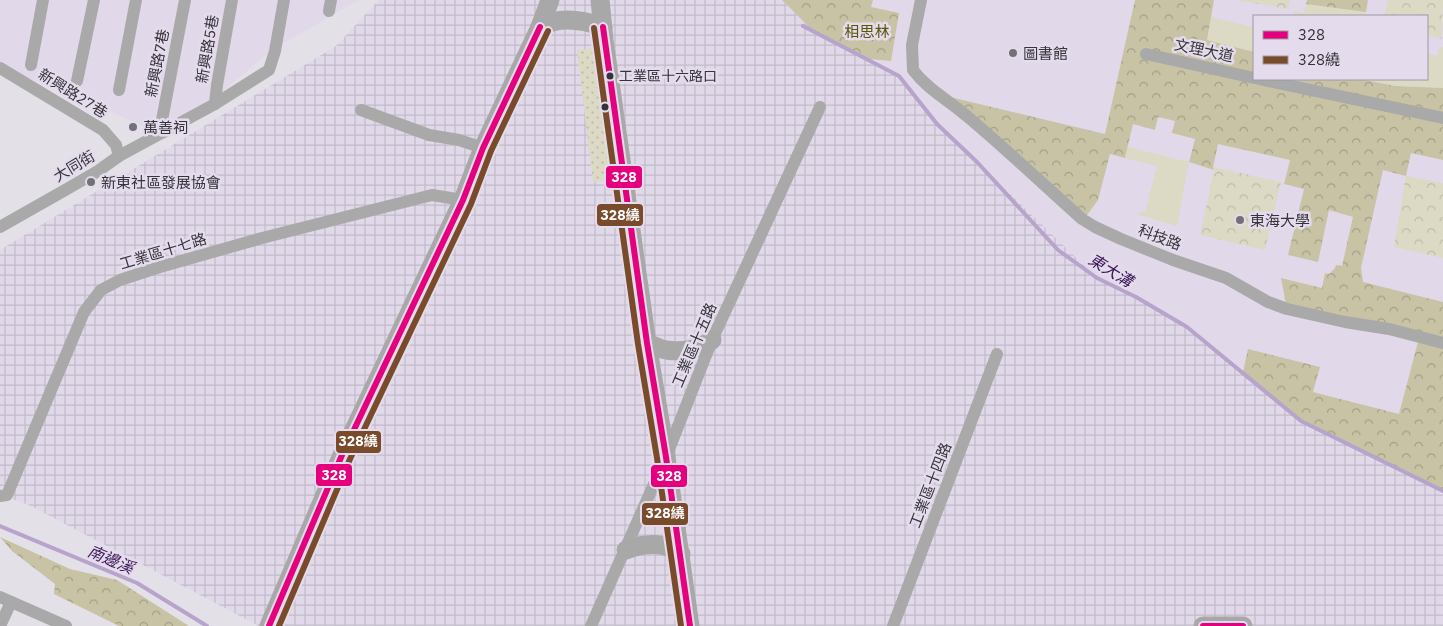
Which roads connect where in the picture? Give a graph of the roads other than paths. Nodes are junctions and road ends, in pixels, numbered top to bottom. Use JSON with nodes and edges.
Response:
{"nodes":[{"id":1,"x":42,"y":0,"type":"edge"},
{"id":2,"x":94,"y":0,"type":"edge"},
{"id":3,"x":136,"y":0,"type":"edge"},
{"id":4,"x":185,"y":0,"type":"edge"},
{"id":5,"x":232,"y":0,"type":"edge"},
{"id":6,"x":284,"y":0,"type":"edge"},
{"id":7,"x":550,"y":0,"type":"edge"},
{"id":8,"x":600,"y":0,"type":"edge"},
{"id":9,"x":921,"y":0,"type":"edge"},
{"id":10,"x":540,"y":27,"type":"junction"},
{"id":11,"x":603,"y":27,"type":"junction"},
{"id":12,"x":1146,"y":54,"type":"dead end"},
{"id":13,"x":31,"y":65,"type":"dead end"},
{"id":14,"x":0,"y":68,"type":"edge"},
{"id":15,"x":1253,"y":78,"type":"edge"},
{"id":16,"x":1264,"y":80,"type":"edge"},
{"id":17,"x":77,"y":81,"type":"dead end"},
{"id":18,"x":119,"y":90,"type":"dead end"},
{"id":19,"x":215,"y":104,"type":"junction"},
{"id":20,"x":820,"y":107,"type":"dead end"},
{"id":21,"x":360,"y":110,"type":"dead end"},
{"id":22,"x":1443,"y":118,"type":"edge"},
{"id":23,"x":164,"y":132,"type":"junction"},
{"id":24,"x":483,"y":148,"type":"junction"},
{"id":25,"x":120,"y":156,"type":"junction"},
{"id":26,"x":463,"y":200,"type":"junction"},
{"id":27,"x":0,"y":226,"type":"edge"},
{"id":28,"x":712,"y":340,"type":"junction"},
{"id":29,"x":647,"y":343,"type":"junction"},
{"id":30,"x":1443,"y":343,"type":"edge"},
{"id":31,"x":997,"y":354,"type":"dead end"},
{"id":32,"x":666,"y":457,"type":"junction"},
{"id":33,"x":0,"y":496,"type":"edge"},
{"id":34,"x":626,"y":550,"type":"junction"},
{"id":35,"x":681,"y":554,"type":"junction"},
{"id":36,"x":0,"y":588,"type":"edge"},
{"id":37,"x":5,"y":599,"type":"edge"},
{"id":38,"x":272,"y":621,"type":"edge"},
{"id":39,"x":0,"y":626,"type":"edge"},
{"id":40,"x":66,"y":626,"type":"edge"},
{"id":41,"x":591,"y":626,"type":"edge"},
{"id":42,"x":690,"y":626,"type":"edge"},
{"id":43,"x":893,"y":626,"type":"edge"},
{"id":44,"x":1208,"y":626,"type":"edge"},
{"id":45,"x":1243,"y":626,"type":"edge"}],
"edges":[{"from":1,"to":13,"type":"street"},
{"from":2,"to":17,"type":"street"},
{"from":3,"to":18,"type":"street"},
{"from":4,"to":23,"type":"street","name":"新興路7巷"},
{"from":5,"to":19,"type":"street","name":"新興路5巷"},
{"from":6,"to":19,"type":"street","name":"大同街"},
{"from":7,"to":10,"type":"street"},
{"from":8,"to":11,"type":"street"},
{"from":9,"to":30,"type":"street","name":"科技路"},
{"from":10,"to":11,"type":"street"},
{"from":10,"to":24,"type":"street"},
{"from":11,"to":29,"type":"street"},
{"from":12,"to":15,"type":"street","name":"文理大道"},
{"from":14,"to":25,"type":"street","name":"新興路27巷"},
{"from":16,"to":22,"type":"street"},
{"from":19,"to":23,"type":"street","name":"大同街"},
{"from":20,"to":28,"type":"street","name":"工業區十五路"},
{"from":21,"to":24,"type":"street"},
{"from":23,"to":25,"type":"street","name":"大同街"},
{"from":24,"to":26,"type":"street"},
{"from":25,"to":27,"type":"street","name":"大同街"},
{"from":26,"to":33,"type":"street","name":"工業區十七路"},
{"from":26,"to":38,"type":"street"},
{"from":28,"to":29,"type":"street"},
{"from":28,"to":32,"type":"street","name":"工業區十五路"},
{"from":29,"to":32,"type":"street"},
{"from":31,"to":43,"type":"street","name":"工業區十四路"},
{"from":32,"to":34,"type":"street","name":"工業區十五路"},
{"from":32,"to":35,"type":"street"},
{"from":34,"to":35,"type":"street"},
{"from":34,"to":41,"type":"street","name":"工業區十五路"},
{"from":35,"to":42,"type":"street"},
{"from":36,"to":37,"type":"street"},
{"from":37,"to":39,"type":"street"},
{"from":37,"to":40,"type":"street"},
{"from":44,"to":45,"type":"street"}]}
